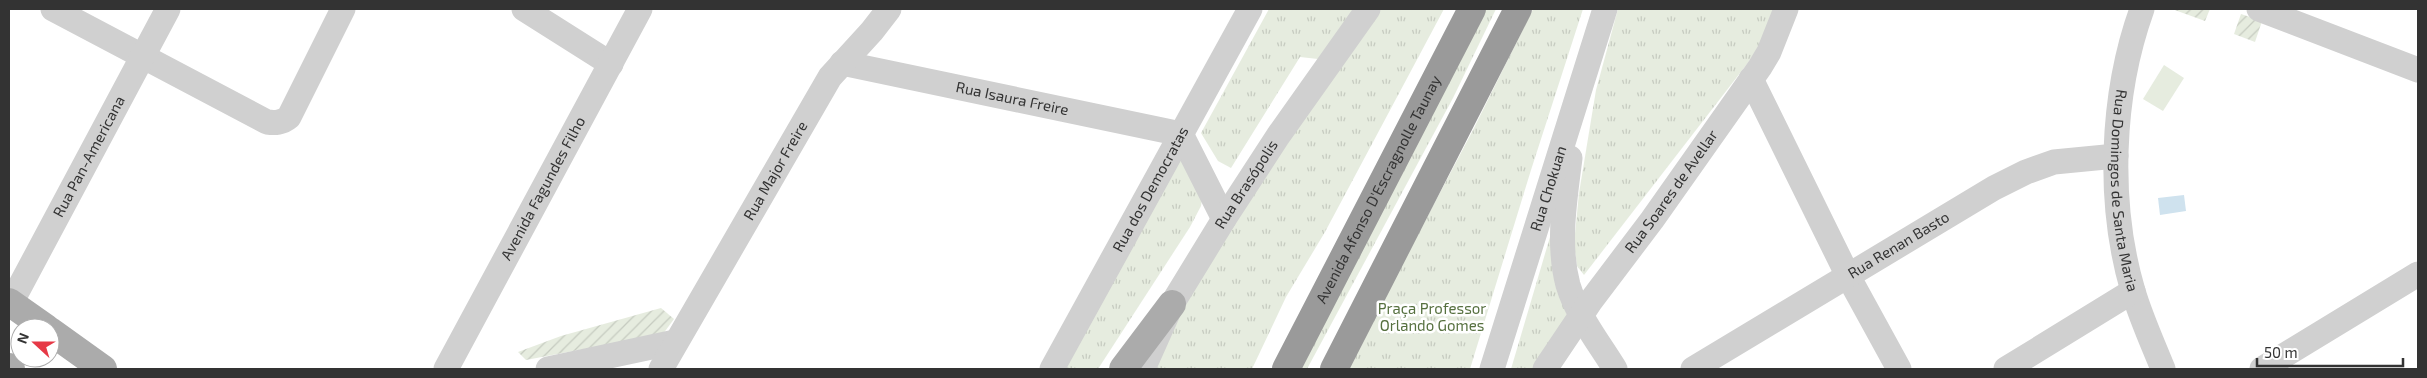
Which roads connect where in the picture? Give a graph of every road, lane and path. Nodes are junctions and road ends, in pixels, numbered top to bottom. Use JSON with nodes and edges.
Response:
{"nodes":[{"id":1,"x":53,"y":9,"type":"edge"},
{"id":2,"x":168,"y":9,"type":"edge"},
{"id":3,"x":343,"y":9,"type":"edge"},
{"id":4,"x":524,"y":9,"type":"edge"},
{"id":5,"x":640,"y":9,"type":"edge"},
{"id":6,"x":889,"y":9,"type":"edge"},
{"id":7,"x":1250,"y":9,"type":"edge"},
{"id":8,"x":1368,"y":9,"type":"edge"},
{"id":9,"x":1472,"y":9,"type":"edge"},
{"id":10,"x":1518,"y":9,"type":"edge"},
{"id":11,"x":1605,"y":9,"type":"edge"},
{"id":12,"x":1786,"y":9,"type":"edge"},
{"id":13,"x":2142,"y":9,"type":"edge"},
{"id":14,"x":2259,"y":9,"type":"edge"},
{"id":15,"x":143,"y":57,"type":"junction"},
{"id":16,"x":842,"y":63,"type":"junction"},
{"id":17,"x":611,"y":64,"type":"junction"},
{"id":18,"x":2418,"y":70,"type":"edge"},
{"id":19,"x":1752,"y":80,"type":"junction"},
{"id":20,"x":1581,"y":84,"type":"junction"},
{"id":21,"x":1181,"y":134,"type":"junction"},
{"id":22,"x":2116,"y":156,"type":"junction"},
{"id":23,"x":1224,"y":220,"type":"junction"},
{"id":24,"x":2418,"y":274,"type":"edge"},
{"id":25,"x":1848,"y":276,"type":"junction"},
{"id":26,"x":2133,"y":291,"type":"junction"},
{"id":27,"x":10,"y":302,"type":"edge"},
{"id":28,"x":1172,"y":304,"type":"junction"},
{"id":29,"x":1582,"y":314,"type":"junction"},
{"id":30,"x":32,"y":318,"type":"edge"},
{"id":31,"x":60,"y":338,"type":"edge"},
{"id":32,"x":675,"y":342,"type":"junction"},
{"id":33,"x":104,"y":369,"type":"edge"},
{"id":34,"x":446,"y":369,"type":"edge"},
{"id":35,"x":548,"y":369,"type":"edge"},
{"id":36,"x":660,"y":369,"type":"edge"},
{"id":37,"x":1052,"y":369,"type":"edge"},
{"id":38,"x":1123,"y":369,"type":"edge"},
{"id":39,"x":1143,"y":369,"type":"edge"},
{"id":40,"x":1286,"y":369,"type":"edge"},
{"id":41,"x":1334,"y":369,"type":"edge"},
{"id":42,"x":1492,"y":369,"type":"edge"},
{"id":43,"x":1545,"y":369,"type":"edge"},
{"id":44,"x":1615,"y":369,"type":"edge"},
{"id":45,"x":1693,"y":369,"type":"edge"},
{"id":46,"x":1899,"y":369,"type":"edge"},
{"id":47,"x":2006,"y":369,"type":"edge"},
{"id":48,"x":2164,"y":369,"type":"edge"},
{"id":49,"x":2262,"y":369,"type":"edge"}],
"edges":[{"from":1,"to":15,"type":"street"},
{"from":2,"to":15,"type":"street","name":"Rua Pan-Americana"},
{"from":3,"to":15,"type":"street"},
{"from":4,"to":17,"type":"street"},
{"from":5,"to":17,"type":"street","name":"Avenida Fagundes Filho"},
{"from":6,"to":16,"type":"street","name":"Rua Major Freire"},
{"from":7,"to":21,"type":"street","name":"Rua dos Democratas"},
{"from":8,"to":23,"type":"street","name":"Rua Brasópolis"},
{"from":9,"to":40,"type":"highway","name":"Avenida Afonso D'Escragnolle Taunay"},
{"from":10,"to":41,"type":"highway"},
{"from":11,"to":20,"type":"street","name":"Rua Chokuan"},
{"from":12,"to":19,"type":"street","name":"Rua Soares de Avellar"},
{"from":13,"to":22,"type":"street","name":"Rua Domingos de Santa Maria"},
{"from":14,"to":18,"type":"street"},
{"from":15,"to":27,"type":"street","name":"Rua Pan-Americana"},
{"from":16,"to":21,"type":"street","name":"Rua Isaura Freire"},
{"from":16,"to":32,"type":"street","name":"Rua Major Freire"},
{"from":17,"to":34,"type":"street","name":"Avenida Fagundes Filho"},
{"from":19,"to":25,"type":"street"},
{"from":19,"to":29,"type":"street","name":"Rua Soares de Avellar"},
{"from":20,"to":29,"type":"street"},
{"from":20,"to":42,"type":"street","name":"Rua Chokuan"},
{"from":21,"to":23,"type":"street"},
{"from":21,"to":37,"type":"street","name":"Rua dos Democratas"},
{"from":22,"to":25,"type":"street","name":"Rua Renan Basto"},
{"from":22,"to":26,"type":"street","name":"Rua Domingos de Santa Maria"},
{"from":23,"to":28,"type":"street","name":"Rua Brasópolis"},
{"from":24,"to":49,"type":"street"},
{"from":25,"to":45,"type":"street","name":"Rua Renan Basto"},
{"from":25,"to":46,"type":"street"},
{"from":26,"to":47,"type":"street"},
{"from":26,"to":48,"type":"street","name":"Rua Domingos de Santa Maria"},
{"from":27,"to":30,"type":"main road"},
{"from":28,"to":38,"type":"main road"},
{"from":28,"to":39,"type":"street","name":"Rua Brasópolis"},
{"from":29,"to":43,"type":"street","name":"Rua Soares de Avellar"},
{"from":29,"to":44,"type":"street"},
{"from":31,"to":33,"type":"main road"},
{"from":32,"to":35,"type":"street"},
{"from":32,"to":36,"type":"street","name":"Rua Major Freire"}]}
